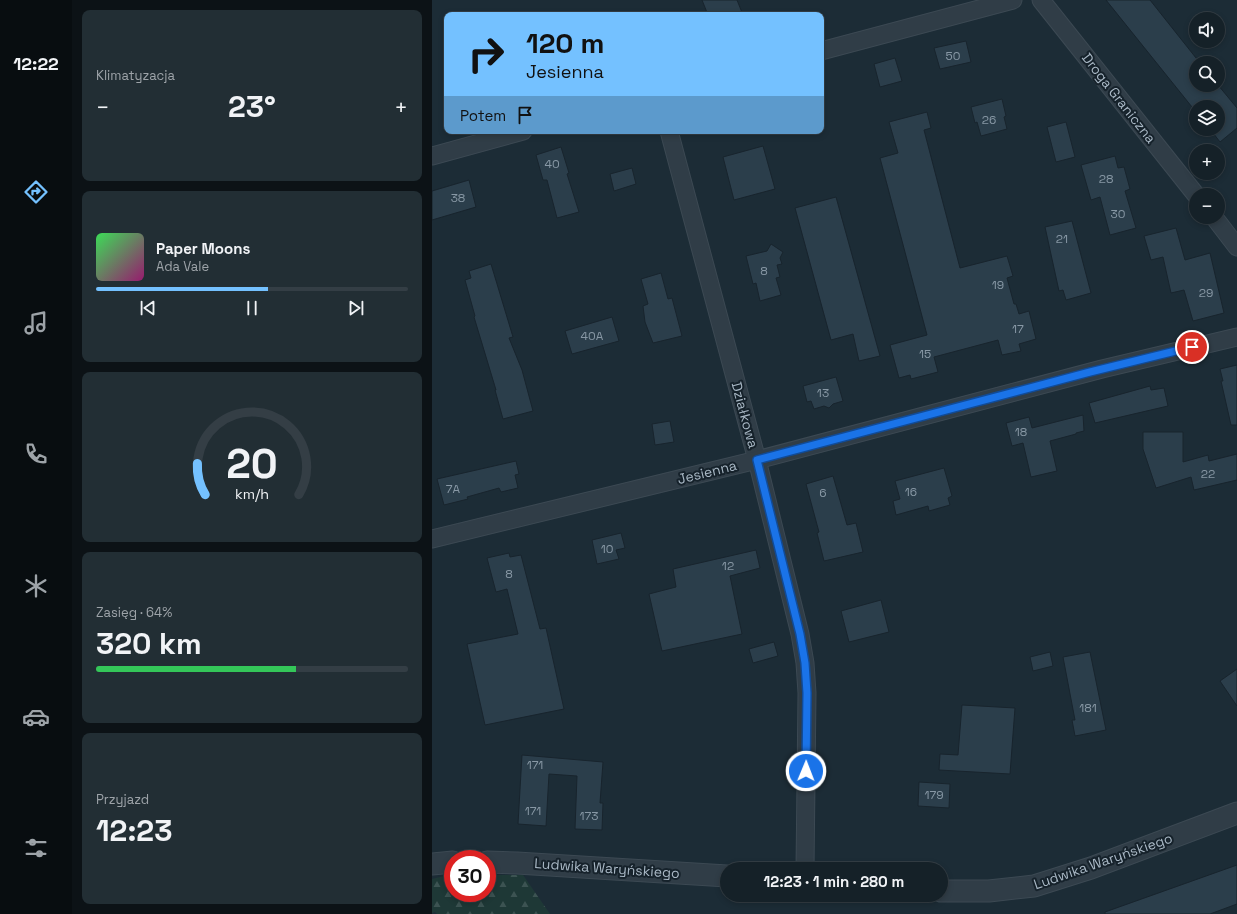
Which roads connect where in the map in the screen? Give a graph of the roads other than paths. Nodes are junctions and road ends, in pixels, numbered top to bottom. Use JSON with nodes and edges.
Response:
{"nodes":[{"id":1,"x":1013,"y":0,"type":"edge"},
{"id":2,"x":1042,"y":0,"type":"edge"},
{"id":3,"x":824,"y":50,"type":"edge"},
{"id":4,"x":512,"y":134,"type":"edge"},
{"id":5,"x":670,"y":134,"type":"edge"},
{"id":6,"x":432,"y":156,"type":"edge"},
{"id":7,"x":1190,"y":188,"type":"edge"},
{"id":8,"x":1220,"y":224,"type":"edge"},
{"id":9,"x":1237,"y":246,"type":"edge"},
{"id":10,"x":1237,"y":337,"type":"edge"},
{"id":11,"x":757,"y":460,"type":"junction"},
{"id":12,"x":432,"y":539,"type":"edge"},
{"id":13,"x":1237,"y":812,"type":"edge"},
{"id":14,"x":496,"y":862,"type":"edge"},
{"id":15,"x":805,"y":862,"type":"edge"},
{"id":16,"x":444,"y":863,"type":"edge"},
{"id":17,"x":432,"y":864,"type":"edge"},
{"id":18,"x":720,"y":876,"type":"edge"},
{"id":19,"x":948,"y":891,"type":"edge"}],
"edges":[{"from":1,"to":3,"type":"street"},
{"from":2,"to":7,"type":"street","name":"Droga Graniczna"},
{"from":4,"to":6,"type":"street"},
{"from":5,"to":11,"type":"street","name":"Działkowa"},
{"from":8,"to":9,"type":"street"},
{"from":10,"to":11,"type":"street","name":"Jesienna"},
{"from":11,"to":12,"type":"street","name":"Jesienna"},
{"from":11,"to":15,"type":"street","name":"Działkowa"},
{"from":13,"to":19,"type":"street","name":"Ludwika Waryńskiego"},
{"from":14,"to":18,"type":"street","name":"Ludwika Waryńskiego"},
{"from":16,"to":17,"type":"street"}]}
